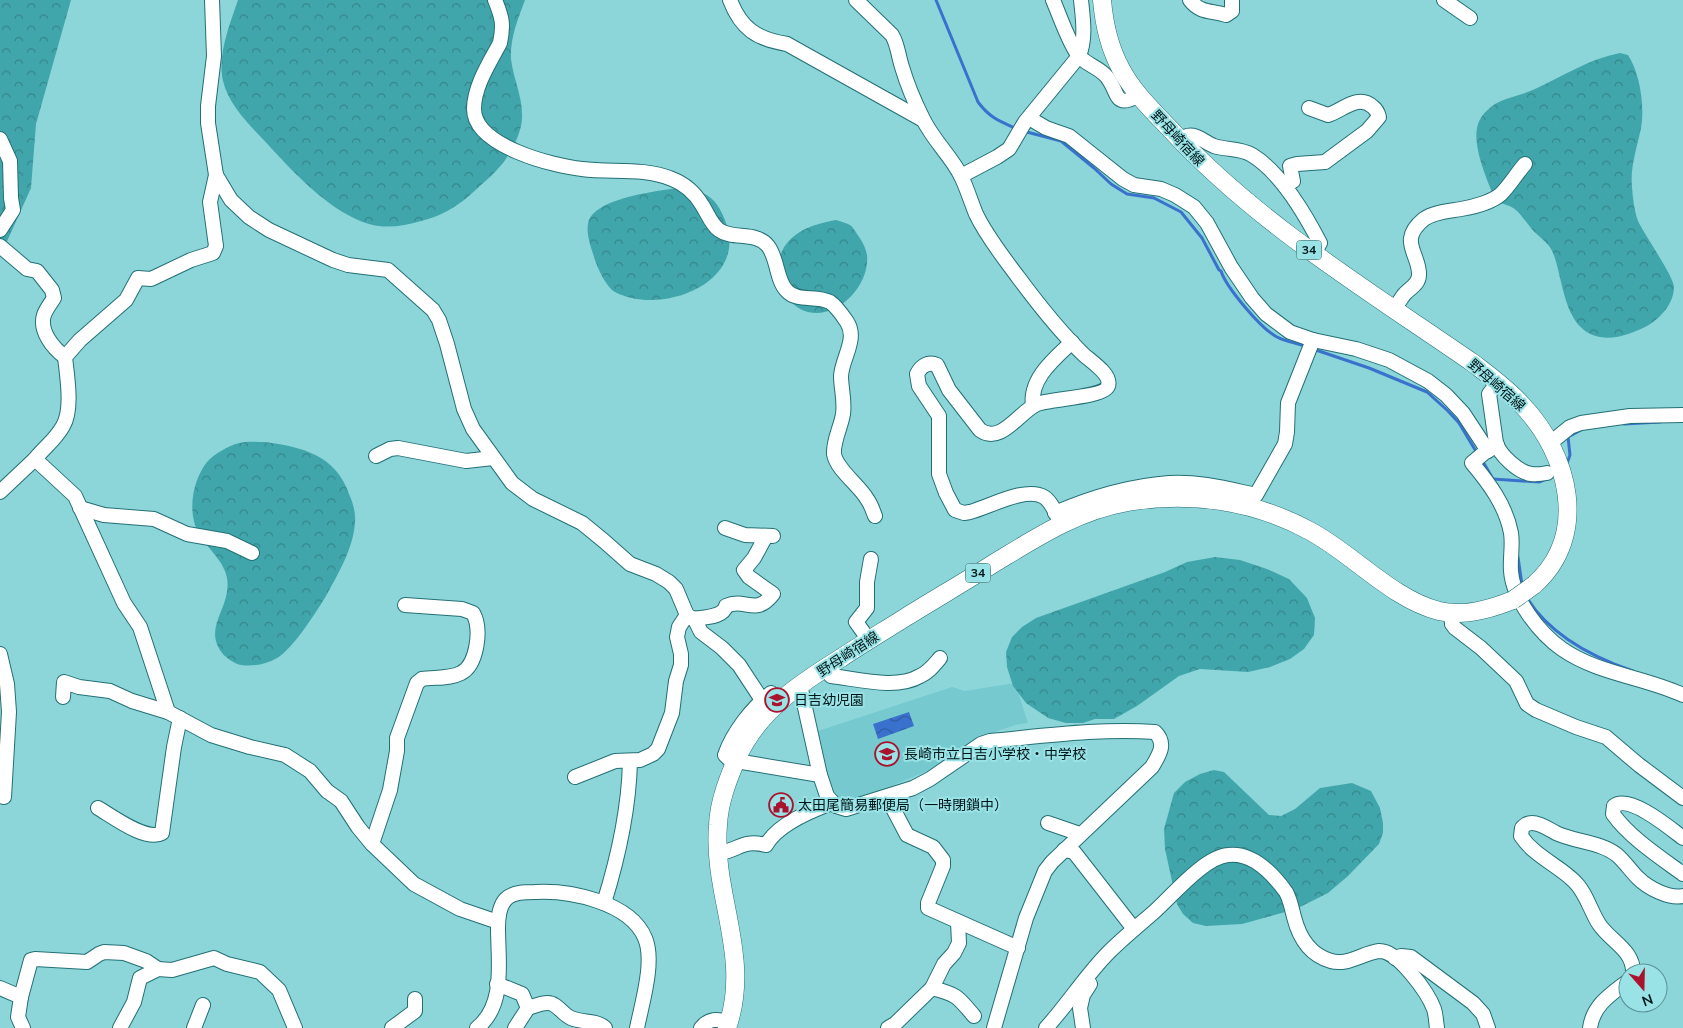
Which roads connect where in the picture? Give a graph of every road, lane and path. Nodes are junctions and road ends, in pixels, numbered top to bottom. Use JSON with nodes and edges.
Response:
{"nodes":[{"id":1,"x":212,"y":0,"type":"edge"},
{"id":2,"x":495,"y":0,"type":"edge"},
{"id":3,"x":730,"y":0,"type":"edge"},
{"id":4,"x":856,"y":0,"type":"edge"},
{"id":5,"x":1053,"y":0,"type":"edge"},
{"id":6,"x":1081,"y":0,"type":"edge"},
{"id":7,"x":1102,"y":0,"type":"edge"},
{"id":8,"x":1190,"y":0,"type":"edge"},
{"id":9,"x":1232,"y":0,"type":"edge"},
{"id":10,"x":1444,"y":0,"type":"edge"},
{"id":11,"x":1470,"y":18,"type":"dead end"},
{"id":12,"x":1079,"y":56,"type":"junction"},
{"id":13,"x":1138,"y":95,"type":"junction"},
{"id":14,"x":1309,"y":108,"type":"dead end"},
{"id":15,"x":924,"y":120,"type":"junction"},
{"id":16,"x":1027,"y":120,"type":"junction"},
{"id":17,"x":0,"y":140,"type":"edge"},
{"id":18,"x":1180,"y":140,"type":"junction"},
{"id":19,"x":1525,"y":164,"type":"dead end"},
{"id":20,"x":216,"y":176,"type":"junction"},
{"id":21,"x":961,"y":176,"type":"junction"},
{"id":22,"x":1284,"y":186,"type":"junction"},
{"id":23,"x":0,"y":230,"type":"edge"},
{"id":24,"x":0,"y":246,"type":"edge"},
{"id":25,"x":1314,"y":254,"type":"junction"},
{"id":26,"x":1395,"y":309,"type":"junction"},
{"id":27,"x":1312,"y":340,"type":"junction"},
{"id":28,"x":1072,"y":342,"type":"junction"},
{"id":29,"x":64,"y":357,"type":"junction"},
{"id":30,"x":1498,"y":382,"type":"junction"},
{"id":31,"x":1033,"y":406,"type":"junction"},
{"id":32,"x":1683,"y":415,"type":"edge"},
{"id":33,"x":1549,"y":444,"type":"junction"},
{"id":34,"x":1486,"y":452,"type":"junction"},
{"id":35,"x":376,"y":456,"type":"dead end"},
{"id":36,"x":493,"y":458,"type":"junction"},
{"id":37,"x":35,"y":459,"type":"junction"},
{"id":38,"x":1557,"y":471,"type":"junction"},
{"id":39,"x":0,"y":492,"type":"edge"},
{"id":40,"x":80,"y":508,"type":"junction"},
{"id":41,"x":875,"y":516,"type":"dead end"},
{"id":42,"x":1058,"y":518,"type":"junction"},
{"id":43,"x":726,"y":528,"type":"dead end"},
{"id":44,"x":252,"y":552,"type":"dead end"},
{"id":45,"x":871,"y":559,"type":"dead end"},
{"id":46,"x":405,"y":605,"type":"dead end"},
{"id":47,"x":1451,"y":613,"type":"junction"},
{"id":48,"x":690,"y":617,"type":"junction"},
{"id":49,"x":869,"y":640,"type":"junction"},
{"id":50,"x":0,"y":654,"type":"edge"},
{"id":51,"x":940,"y":658,"type":"dead end"},
{"id":52,"x":825,"y":668,"type":"junction"},
{"id":53,"x":800,"y":685,"type":"junction"},
{"id":54,"x":1683,"y":695,"type":"edge"},
{"id":55,"x":62,"y":697,"type":"dead end"},
{"id":56,"x":174,"y":715,"type":"junction"},
{"id":57,"x":630,"y":761,"type":"junction"},
{"id":58,"x":736,"y":761,"type":"junction"},
{"id":59,"x":820,"y":775,"type":"junction"},
{"id":60,"x":575,"y":777,"type":"dead end"},
{"id":61,"x":0,"y":796,"type":"edge"},
{"id":62,"x":887,"y":797,"type":"junction"},
{"id":63,"x":1683,"y":798,"type":"edge"},
{"id":64,"x":832,"y":803,"type":"junction"},
{"id":65,"x":98,"y":808,"type":"dead end"},
{"id":66,"x":1048,"y":823,"type":"dead end"},
{"id":67,"x":1080,"y":834,"type":"junction"},
{"id":68,"x":1683,"y":838,"type":"edge"},
{"id":69,"x":372,"y":844,"type":"junction"},
{"id":70,"x":1064,"y":850,"type":"junction"},
{"id":71,"x":719,"y":852,"type":"junction"},
{"id":72,"x":1683,"y":874,"type":"edge"},
{"id":73,"x":1683,"y":896,"type":"edge"},
{"id":74,"x":604,"y":903,"type":"junction"},
{"id":75,"x":498,"y":922,"type":"junction"},
{"id":76,"x":958,"y":922,"type":"junction"},
{"id":77,"x":1134,"y":929,"type":"junction"},
{"id":78,"x":1018,"y":948,"type":"junction"},
{"id":79,"x":1396,"y":958,"type":"junction"},
{"id":80,"x":1631,"y":963,"type":"edge"},
{"id":81,"x":158,"y":969,"type":"junction"},
{"id":82,"x":1088,"y":978,"type":"junction"},
{"id":83,"x":497,"y":984,"type":"junction"},
{"id":84,"x":0,"y":988,"type":"edge"},
{"id":85,"x":932,"y":988,"type":"junction"},
{"id":86,"x":1618,"y":989,"type":"edge"},
{"id":87,"x":21,"y":997,"type":"junction"},
{"id":88,"x":415,"y":999,"type":"dead end"},
{"id":89,"x":203,"y":1005,"type":"dead end"},
{"id":90,"x":528,"y":1008,"type":"junction"},
{"id":91,"x":974,"y":1016,"type":"dead end"},
{"id":92,"x":728,"y":1025,"type":"edge"},
{"id":93,"x":23,"y":1028,"type":"edge"},
{"id":94,"x":120,"y":1028,"type":"edge"},
{"id":95,"x":194,"y":1028,"type":"edge"},
{"id":96,"x":295,"y":1028,"type":"edge"},
{"id":97,"x":392,"y":1028,"type":"edge"},
{"id":98,"x":477,"y":1028,"type":"edge"},
{"id":99,"x":515,"y":1028,"type":"edge"},
{"id":100,"x":605,"y":1028,"type":"edge"},
{"id":101,"x":637,"y":1028,"type":"edge"},
{"id":102,"x":701,"y":1028,"type":"edge"},
{"id":103,"x":888,"y":1028,"type":"edge"},
{"id":104,"x":994,"y":1028,"type":"edge"},
{"id":105,"x":1046,"y":1028,"type":"edge"},
{"id":106,"x":1083,"y":1028,"type":"edge"},
{"id":107,"x":1437,"y":1028,"type":"edge"},
{"id":108,"x":1488,"y":1028,"type":"edge"},
{"id":109,"x":1590,"y":1028,"type":"edge"}],
"edges":[{"from":1,"to":20,"type":"street"},
{"from":2,"to":41,"type":"street"},
{"from":3,"to":15,"type":"street"},
{"from":4,"to":15,"type":"street"},
{"from":5,"to":12,"type":"street"},
{"from":6,"to":12,"type":"street"},
{"from":7,"to":13,"type":"main road","name":"野母崎宿線","number":"34"},
{"from":8,"to":9,"type":"street"},
{"from":10,"to":11,"type":"street"},
{"from":12,"to":13,"type":"street"},
{"from":12,"to":16,"type":"street"},
{"from":13,"to":18,"type":"main road","name":"野母崎宿線","number":"34"},
{"from":14,"to":22,"type":"street"},
{"from":15,"to":21,"type":"street"},
{"from":16,"to":21,"type":"street"},
{"from":16,"to":27,"type":"street"},
{"from":17,"to":23,"type":"street"},
{"from":18,"to":22,"type":"street"},
{"from":18,"to":25,"type":"main road","name":"野母崎宿線","number":"34"},
{"from":19,"to":26,"type":"street"},
{"from":20,"to":29,"type":"street"},
{"from":20,"to":36,"type":"street"},
{"from":21,"to":28,"type":"street"},
{"from":22,"to":25,"type":"street"},
{"from":24,"to":29,"type":"street"},
{"from":25,"to":26,"type":"main road","name":"野母崎宿線","number":"34"},
{"from":26,"to":30,"type":"main road","name":"野母崎宿線","number":"34"},
{"from":27,"to":34,"type":"street"},
{"from":27,"to":42,"type":"street"},
{"from":28,"to":31,"type":"street"},
{"from":28,"to":31,"type":"street"},
{"from":29,"to":37,"type":"street"},
{"from":30,"to":33,"type":"main road","name":"野母崎宿線","number":"34"},
{"from":30,"to":34,"type":"street"},
{"from":31,"to":42,"type":"street"},
{"from":32,"to":33,"type":"street"},
{"from":33,"to":38,"type":"main road","name":"野母崎宿線","number":"34"},
{"from":34,"to":38,"type":"street"},
{"from":34,"to":54,"type":"street"},
{"from":35,"to":36,"type":"street"},
{"from":36,"to":48,"type":"street"},
{"from":37,"to":39,"type":"street"},
{"from":37,"to":40,"type":"street"},
{"from":38,"to":47,"type":"main road","name":"野母崎宿線","number":"34","bridge":true},
{"from":40,"to":44,"type":"street"},
{"from":40,"to":56,"type":"street"},
{"from":42,"to":47,"type":"main road","name":"野母崎宿線","number":"34"},
{"from":42,"to":49,"type":"main road","name":"野母崎宿線","number":"34"},
{"from":43,"to":48,"type":"street"},
{"from":45,"to":49,"type":"street"},
{"from":46,"to":69,"type":"street"},
{"from":47,"to":63,"type":"street"},
{"from":48,"to":57,"type":"street"},
{"from":48,"to":58,"type":"street"},
{"from":49,"to":52,"type":"main road","name":"野母崎宿線","number":"34"},
{"from":50,"to":61,"type":"street"},
{"from":51,"to":52,"type":"street"},
{"from":52,"to":53,"type":"main road","name":"野母崎宿線","number":"34"},
{"from":53,"to":58,"type":"main road","name":"野母崎宿線","number":"34"},
{"from":53,"to":59,"type":"street"},
{"from":55,"to":56,"type":"street"},
{"from":56,"to":65,"type":"street"},
{"from":56,"to":69,"type":"street"},
{"from":57,"to":60,"type":"street"},
{"from":57,"to":74,"type":"street"},
{"from":58,"to":59,"type":"street"},
{"from":58,"to":71,"type":"main road","name":"野母崎宿線","number":"34"},
{"from":59,"to":64,"type":"street"},
{"from":62,"to":64,"type":"street"},
{"from":62,"to":67,"type":"street"},
{"from":62,"to":76,"type":"street"},
{"from":64,"to":71,"type":"street"},
{"from":66,"to":67,"type":"street"},
{"from":67,"to":70,"type":"street"},
{"from":68,"to":72,"type":"street"},
{"from":69,"to":75,"type":"street"},
{"from":70,"to":77,"type":"street"},
{"from":70,"to":78,"type":"street"},
{"from":71,"to":92,"type":"main road","name":"野母崎宿線","number":"34"},
{"from":73,"to":80,"type":"street"},
{"from":74,"to":75,"type":"street"},
{"from":74,"to":101,"type":"street"},
{"from":75,"to":83,"type":"street"},
{"from":76,"to":78,"type":"street"},
{"from":76,"to":85,"type":"street"},
{"from":77,"to":79,"type":"street"},
{"from":77,"to":82,"type":"street"},
{"from":78,"to":104,"type":"street"},
{"from":79,"to":107,"type":"street"},
{"from":79,"to":108,"type":"street"},
{"from":81,"to":87,"type":"street"},
{"from":81,"to":94,"type":"street"},
{"from":81,"to":96,"type":"street"},
{"from":82,"to":105,"type":"street"},
{"from":82,"to":106,"type":"street"},
{"from":83,"to":90,"type":"street"},
{"from":83,"to":98,"type":"street"},
{"from":84,"to":87,"type":"street"},
{"from":85,"to":91,"type":"street"},
{"from":85,"to":103,"type":"street"},
{"from":86,"to":109,"type":"street"},
{"from":87,"to":93,"type":"street"},
{"from":88,"to":97,"type":"street"},
{"from":89,"to":95,"type":"street"},
{"from":90,"to":99,"type":"street"},
{"from":90,"to":100,"type":"street"},
{"from":92,"to":102,"type":"street"}]}
